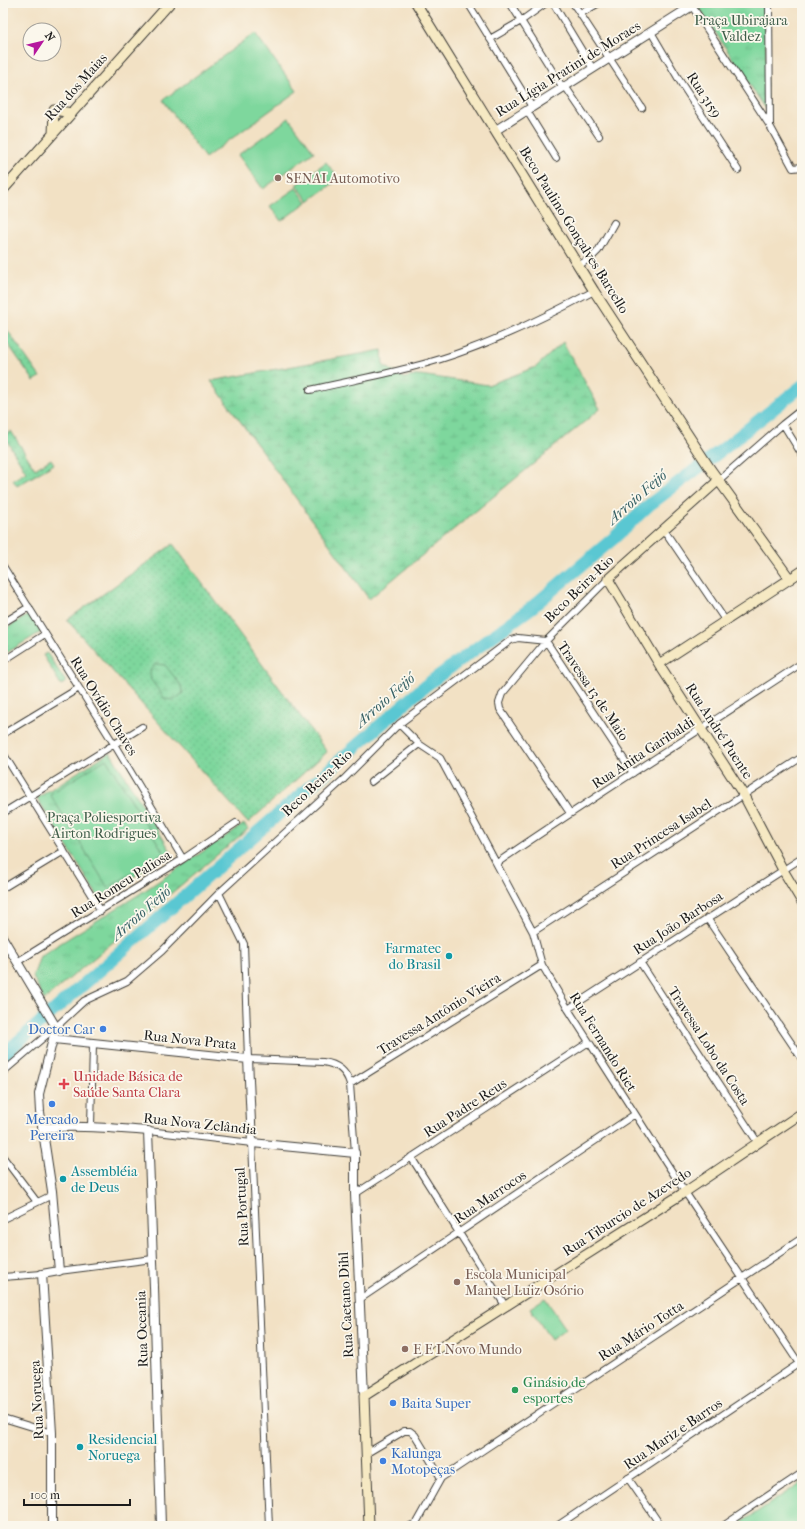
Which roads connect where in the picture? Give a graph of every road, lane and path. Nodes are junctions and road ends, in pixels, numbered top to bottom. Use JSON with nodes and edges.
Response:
{"nodes":[{"id":1,"x":170,"y":3,"type":"edge"},
{"id":2,"x":416,"y":3,"type":"edge"},
{"id":3,"x":468,"y":3,"type":"edge"},
{"id":4,"x":510,"y":3,"type":"edge"},
{"id":5,"x":546,"y":3,"type":"edge"},
{"id":6,"x":553,"y":3,"type":"edge"},
{"id":7,"x":573,"y":3,"type":"edge"},
{"id":8,"x":599,"y":3,"type":"edge"},
{"id":9,"x":769,"y":3,"type":"edge"},
{"id":10,"x":693,"y":5,"type":"edge"},
{"id":11,"x":580,"y":14,"type":"junction"},
{"id":12,"x":521,"y":21,"type":"junction"},
{"id":13,"x":651,"y":32,"type":"junction"},
{"id":14,"x":490,"y":39,"type":"junction"},
{"id":15,"x":609,"y":59,"type":"junction"},
{"id":16,"x":593,"y":68,"type":"junction"},
{"id":17,"x":564,"y":87,"type":"junction"},
{"id":18,"x":642,"y":108,"type":"dead end"},
{"id":19,"x":530,"y":109,"type":"junction"},
{"id":20,"x":72,"y":113,"type":"junction"},
{"id":21,"x":770,"y":126,"type":"junction"},
{"id":22,"x":496,"y":130,"type":"junction"},
{"id":23,"x":53,"y":134,"type":"junction"},
{"id":24,"x":599,"y":136,"type":"dead end"},
{"id":25,"x":556,"y":158,"type":"dead end"},
{"id":26,"x":802,"y":167,"type":"edge"},
{"id":27,"x":738,"y":170,"type":"dead end"},
{"id":28,"x":3,"y":190,"type":"edge"},
{"id":29,"x":614,"y":223,"type":"dead end"},
{"id":30,"x":578,"y":266,"type":"junction"},
{"id":31,"x":594,"y":291,"type":"junction"},
{"id":32,"x":310,"y":390,"type":"dead end"},
{"id":33,"x":802,"y":409,"type":"edge"},
{"id":34,"x":782,"y":424,"type":"junction"},
{"id":35,"x":802,"y":455,"type":"edge"},
{"id":36,"x":718,"y":480,"type":"junction"},
{"id":37,"x":664,"y":530,"type":"junction"},
{"id":38,"x":3,"y":566,"type":"edge"},
{"id":39,"x":802,"y":571,"type":"edge"},
{"id":40,"x":608,"y":579,"type":"junction"},
{"id":41,"x":790,"y":579,"type":"junction"},
{"id":42,"x":29,"y":607,"type":"junction"},
{"id":43,"x":725,"y":620,"type":"junction"},
{"id":44,"x":3,"y":623,"type":"edge"},
{"id":45,"x":45,"y":634,"type":"junction"},
{"id":46,"x":546,"y":641,"type":"junction"},
{"id":47,"x":3,"y":661,"type":"edge"},
{"id":48,"x":802,"y":663,"type":"edge"},
{"id":49,"x":659,"y":664,"type":"junction"},
{"id":50,"x":79,"y":688,"type":"junction"},
{"id":51,"x":399,"y":724,"type":"junction"},
{"id":52,"x":142,"y":727,"type":"dead end"},
{"id":53,"x":702,"y":729,"type":"junction"},
{"id":54,"x":3,"y":734,"type":"edge"},
{"id":55,"x":114,"y":744,"type":"junction"},
{"id":56,"x":419,"y":744,"type":"junction"},
{"id":57,"x":3,"y":753,"type":"edge"},
{"id":58,"x":802,"y":757,"type":"edge"},
{"id":59,"x":633,"y":773,"type":"junction"},
{"id":60,"x":371,"y":782,"type":"dead end"},
{"id":61,"x":744,"y":794,"type":"junction"},
{"id":62,"x":30,"y":796,"type":"junction"},
{"id":63,"x":3,"y":813,"type":"edge"},
{"id":64,"x":570,"y":813,"type":"junction"},
{"id":65,"x":236,"y":823,"type":"dead end"},
{"id":66,"x":64,"y":851,"type":"junction"},
{"id":67,"x":802,"y":858,"type":"edge"},
{"id":68,"x":183,"y":859,"type":"junction"},
{"id":69,"x":497,"y":863,"type":"junction"},
{"id":70,"x":783,"y":870,"type":"junction"},
{"id":71,"x":3,"y":888,"type":"edge"},
{"id":72,"x":219,"y":893,"type":"junction"},
{"id":73,"x":802,"y":902,"type":"edge"},
{"id":74,"x":101,"y":911,"type":"junction"},
{"id":75,"x":707,"y":918,"type":"junction"},
{"id":76,"x":533,"y":932,"type":"junction"},
{"id":77,"x":3,"y":938,"type":"edge"},
{"id":78,"x":18,"y":962,"type":"junction"},
{"id":79,"x":640,"y":962,"type":"junction"},
{"id":80,"x":542,"y":965,"type":"junction"},
{"id":81,"x":568,"y":1009,"type":"junction"},
{"id":82,"x":55,"y":1024,"type":"junction"},
{"id":83,"x":54,"y":1040,"type":"junction"},
{"id":84,"x":589,"y":1042,"type":"junction"},
{"id":85,"x":93,"y":1044,"type":"junction"},
{"id":86,"x":248,"y":1059,"type":"junction"},
{"id":87,"x":802,"y":1059,"type":"edge"},
{"id":88,"x":3,"y":1072,"type":"edge"},
{"id":89,"x":350,"y":1084,"type":"junction"},
{"id":90,"x":802,"y":1113,"type":"edge"},
{"id":91,"x":635,"y":1114,"type":"junction"},
{"id":92,"x":91,"y":1126,"type":"junction"},
{"id":93,"x":42,"y":1128,"type":"junction"},
{"id":94,"x":148,"y":1131,"type":"junction"},
{"id":95,"x":252,"y":1143,"type":"junction"},
{"id":96,"x":758,"y":1143,"type":"junction"},
{"id":97,"x":355,"y":1153,"type":"junction"},
{"id":98,"x":3,"y":1157,"type":"edge"},
{"id":99,"x":411,"y":1157,"type":"junction"},
{"id":100,"x":685,"y":1192,"type":"junction"},
{"id":101,"x":355,"y":1194,"type":"junction"},
{"id":102,"x":52,"y":1195,"type":"junction"},
{"id":103,"x":37,"y":1202,"type":"junction"},
{"id":104,"x":3,"y":1218,"type":"edge"},
{"id":105,"x":459,"y":1232,"type":"junction"},
{"id":106,"x":802,"y":1238,"type":"edge"},
{"id":107,"x":153,"y":1259,"type":"junction"},
{"id":108,"x":59,"y":1271,"type":"junction"},
{"id":109,"x":42,"y":1274,"type":"junction"},
{"id":110,"x":3,"y":1277,"type":"edge"},
{"id":111,"x":743,"y":1278,"type":"junction"},
{"id":112,"x":360,"y":1299,"type":"junction"},
{"id":113,"x":506,"y":1307,"type":"junction"},
{"id":114,"x":801,"y":1365,"type":"edge"},
{"id":115,"x":364,"y":1396,"type":"junction"},
{"id":116,"x":3,"y":1418,"type":"edge"},
{"id":117,"x":52,"y":1433,"type":"junction"},
{"id":118,"x":366,"y":1453,"type":"junction"},
{"id":119,"x":802,"y":1473,"type":"edge"},
{"id":120,"x":441,"y":1478,"type":"junction"},
{"id":121,"x":628,"y":1478,"type":"junction"},
{"id":122,"x":733,"y":1519,"type":"junction"},
{"id":123,"x":52,"y":1526,"type":"edge"},
{"id":124,"x":161,"y":1526,"type":"edge"},
{"id":125,"x":269,"y":1526,"type":"edge"},
{"id":126,"x":370,"y":1526,"type":"edge"},
{"id":127,"x":410,"y":1526,"type":"edge"},
{"id":128,"x":557,"y":1526,"type":"edge"},
{"id":129,"x":661,"y":1526,"type":"edge"},
{"id":130,"x":723,"y":1526,"type":"edge"},
{"id":131,"x":738,"y":1526,"type":"edge"}],
"edges":[{"from":1,"to":20,"type":"main road","name":"Rua dos Maias"},
{"from":2,"to":22,"type":"main road","name":"Beco Paulino Gonçalves Barcello"},
{"from":3,"to":14,"type":"street"},
{"from":4,"to":12,"type":"street"},
{"from":5,"to":12,"type":"street"},
{"from":6,"to":16,"type":"street"},
{"from":7,"to":11,"type":"street"},
{"from":8,"to":11,"type":"street"},
{"from":9,"to":21,"type":"street"},
{"from":10,"to":13,"type":"street","name":"Rua Lígia Pratini de Moraes"},
{"from":10,"to":21,"type":"street"},
{"from":11,"to":15,"type":"street"},
{"from":12,"to":14,"type":"street"},
{"from":12,"to":17,"type":"street"},
{"from":13,"to":15,"type":"street","name":"Rua Lígia Pratini de Moraes"},
{"from":13,"to":27,"type":"street","name":"Rua 3159"},
{"from":14,"to":19,"type":"street"},
{"from":15,"to":16,"type":"street","name":"Rua Lígia Pratini de Moraes"},
{"from":15,"to":18,"type":"street"},
{"from":16,"to":17,"type":"street","name":"Rua Lígia Pratini de Moraes"},
{"from":17,"to":19,"type":"street","name":"Rua Lígia Pratini de Moraes"},
{"from":17,"to":24,"type":"street"},
{"from":19,"to":22,"type":"street","name":"Rua Lígia Pratini de Moraes"},
{"from":19,"to":25,"type":"street"},
{"from":20,"to":23,"type":"main road","name":"Rua dos Maias"},
{"from":20,"to":23,"type":"main road"},
{"from":21,"to":26,"type":"street"},
{"from":22,"to":30,"type":"main road","name":"Beco Paulino Gonçalves Barcello"},
{"from":23,"to":28,"type":"main road","name":"Rua dos Maias"},
{"from":29,"to":30,"type":"street"},
{"from":30,"to":31,"type":"main road","name":"Beco Paulino Gonçalves Barcello"},
{"from":31,"to":32,"type":"street"},
{"from":31,"to":36,"type":"main road","name":"Beco Paulino Gonçalves Barcello"},
{"from":33,"to":34,"type":"street","name":"Beco Beira-Rio"},
{"from":34,"to":35,"type":"street"},
{"from":34,"to":36,"type":"street","name":"Beco Beira-Rio"},
{"from":36,"to":37,"type":"main road","name":"Beco Beira-Rio"},
{"from":36,"to":41,"type":"main road","name":"Beco Paulino Gonçalves Barcello"},
{"from":37,"to":40,"type":"main road","name":"Beco Beira-Rio"},
{"from":37,"to":43,"type":"street"},
{"from":38,"to":42,"type":"street","name":"Rua Ovídio Chaves"},
{"from":39,"to":41,"type":"main road"},
{"from":40,"to":46,"type":"street","name":"Beco Beira-Rio"},
{"from":40,"to":49,"type":"main road","name":"Rua André Puente"},
{"from":41,"to":43,"type":"main road"},
{"from":42,"to":44,"type":"street"},
{"from":42,"to":45,"type":"street","name":"Rua Ovídio Chaves"},
{"from":43,"to":49,"type":"main road"},
{"from":45,"to":47,"type":"street"},
{"from":45,"to":50,"type":"street","name":"Rua Ovídio Chaves"},
{"from":46,"to":51,"type":"street","name":"Beco Beira-Rio"},
{"from":46,"to":59,"type":"street","name":"Travessa 13 de Maio"},
{"from":46,"to":64,"type":"street"},
{"from":48,"to":53,"type":"street","name":"Rua Anita Garibaldi"},
{"from":49,"to":53,"type":"main road","name":"Rua André Puente"},
{"from":50,"to":54,"type":"street"},
{"from":50,"to":55,"type":"street","name":"Rua Ovídio Chaves"},
{"from":51,"to":56,"type":"street","name":"Rua Fernando Riet"},
{"from":51,"to":72,"type":"street","name":"Beco Beira-Rio"},
{"from":52,"to":55,"type":"street"},
{"from":53,"to":59,"type":"street","name":"Rua Anita Garibaldi"},
{"from":53,"to":61,"type":"main road","name":"Rua André Puente"},
{"from":55,"to":62,"type":"street"},
{"from":55,"to":68,"type":"street","name":"Rua Ovídio Chaves"},
{"from":56,"to":60,"type":"street"},
{"from":56,"to":69,"type":"street","name":"Rua Fernando Riet"},
{"from":57,"to":62,"type":"street"},
{"from":58,"to":61,"type":"street","name":"Rua Princesa Isabel"},
{"from":59,"to":64,"type":"street","name":"Rua Anita Garibaldi"},
{"from":61,"to":70,"type":"main road","name":"Rua André Puente"},
{"from":61,"to":76,"type":"street","name":"Rua Princesa Isabel"},
{"from":62,"to":63,"type":"street"},
{"from":62,"to":66,"type":"street"},
{"from":64,"to":69,"type":"street","name":"Rua Anita Garibaldi"},
{"from":65,"to":68,"type":"street","name":"Rua Romeu Paliosa"},
{"from":66,"to":71,"type":"street"},
{"from":66,"to":74,"type":"street"},
{"from":67,"to":70,"type":"street","name":"Rua João Barbosa"},
{"from":68,"to":74,"type":"street","name":"Rua Romeu Paliosa"},
{"from":69,"to":76,"type":"street","name":"Rua Fernando Riet"},
{"from":70,"to":73,"type":"main road","name":"Rua André Puente"},
{"from":70,"to":75,"type":"street","name":"Rua João Barbosa"},
{"from":72,"to":82,"type":"street","name":"Beco Beira-Rio"},
{"from":72,"to":86,"type":"street","name":"Rua Portugal"},
{"from":74,"to":78,"type":"street","name":"Rua Romeu Paliosa"},
{"from":75,"to":79,"type":"street","name":"Rua João Barbosa"},
{"from":75,"to":87,"type":"street"},
{"from":76,"to":80,"type":"street","name":"Rua Fernando Riet"},
{"from":77,"to":78,"type":"street"},
{"from":78,"to":82,"type":"street"},
{"from":79,"to":81,"type":"street","name":"Rua João Barbosa"},
{"from":79,"to":96,"type":"street","name":"Travessa Lobo da Costa"},
{"from":80,"to":81,"type":"street","name":"Rua Fernando Riet"},
{"from":80,"to":89,"type":"street","name":"Travessa Antônio Vieira"},
{"from":81,"to":84,"type":"street","name":"Rua Fernando Riet"},
{"from":82,"to":83,"type":"street"},
{"from":82,"to":88,"type":"street","name":"Beco Beira-Rio"},
{"from":83,"to":85,"type":"street","name":"Rua Nova Prata"},
{"from":83,"to":93,"type":"street"},
{"from":84,"to":91,"type":"street","name":"Rua Fernando Riet"},
{"from":84,"to":99,"type":"street","name":"Rua Padre Reus"},
{"from":85,"to":86,"type":"street","name":"Rua Nova Prata"},
{"from":85,"to":92,"type":"street"},
{"from":86,"to":89,"type":"street","name":"Rua Nova Prata"},
{"from":86,"to":95,"type":"street","name":"Rua Portugal"},
{"from":89,"to":97,"type":"street","name":"Rua Caetano Dihl"},
{"from":90,"to":96,"type":"main road","name":"Rua Tiburcio de Azevedo"},
{"from":91,"to":100,"type":"street","name":"Rua Fernando Riet"},
{"from":91,"to":105,"type":"street","name":"Rua Marrocos"},
{"from":92,"to":93,"type":"street","name":"Rua Nova Zelândia"},
{"from":92,"to":94,"type":"street","name":"Rua Nova Zelândia"},
{"from":93,"to":102,"type":"street"},
{"from":94,"to":95,"type":"street","name":"Rua Nova Zelândia"},
{"from":94,"to":107,"type":"street","name":"Rua Oceania"},
{"from":95,"to":97,"type":"street","name":"Rua Nova Zelândia"},
{"from":95,"to":125,"type":"street","name":"Rua Portugal"},
{"from":96,"to":100,"type":"main road","name":"Rua Tiburcio de Azevedo"},
{"from":97,"to":101,"type":"street","name":"Rua Caetano Dihl"},
{"from":98,"to":103,"type":"street"},
{"from":99,"to":101,"type":"street","name":"Rua Padre Reus"},
{"from":99,"to":105,"type":"street"},
{"from":100,"to":111,"type":"street","name":"Rua Fernando Riet"},
{"from":100,"to":113,"type":"main road","name":"Rua Tiburcio de Azevedo"},
{"from":101,"to":112,"type":"street","name":"Rua Caetano Dihl"},
{"from":102,"to":103,"type":"street"},
{"from":102,"to":108,"type":"street"},
{"from":103,"to":104,"type":"street"},
{"from":105,"to":112,"type":"street","name":"Rua Marrocos"},
{"from":105,"to":113,"type":"street"},
{"from":106,"to":111,"type":"street","name":"Rua Mário Totta"},
{"from":107,"to":108,"type":"street"},
{"from":107,"to":124,"type":"street","name":"Rua Oceania"},
{"from":108,"to":109,"type":"street"},
{"from":109,"to":110,"type":"street"},
{"from":109,"to":117,"type":"street","name":"Rua Noruega"},
{"from":111,"to":114,"type":"street","name":"Rua Fernando Riet"},
{"from":111,"to":120,"type":"street","name":"Rua Mário Totta"},
{"from":112,"to":115,"type":"street","name":"Rua Caetano Dihl"},
{"from":113,"to":115,"type":"main road","name":"Rua Tiburcio de Azevedo"},
{"from":114,"to":121,"type":"street","name":"Rua Mariz e Barros"},
{"from":115,"to":118,"type":"main road","name":"Rua Caetano Dihl"},
{"from":116,"to":117,"type":"street"},
{"from":117,"to":123,"type":"street","name":"Rua Noruega"},
{"from":118,"to":120,"type":"street"},
{"from":118,"to":126,"type":"main road","name":"Rua Caetano Dihl"},
{"from":119,"to":122,"type":"street"},
{"from":120,"to":127,"type":"street","name":"Rua Mário Totta"},
{"from":121,"to":128,"type":"street","name":"Rua Mariz e Barros"},
{"from":121,"to":129,"type":"street"},
{"from":122,"to":130,"type":"street"},
{"from":122,"to":131,"type":"street"}]}
